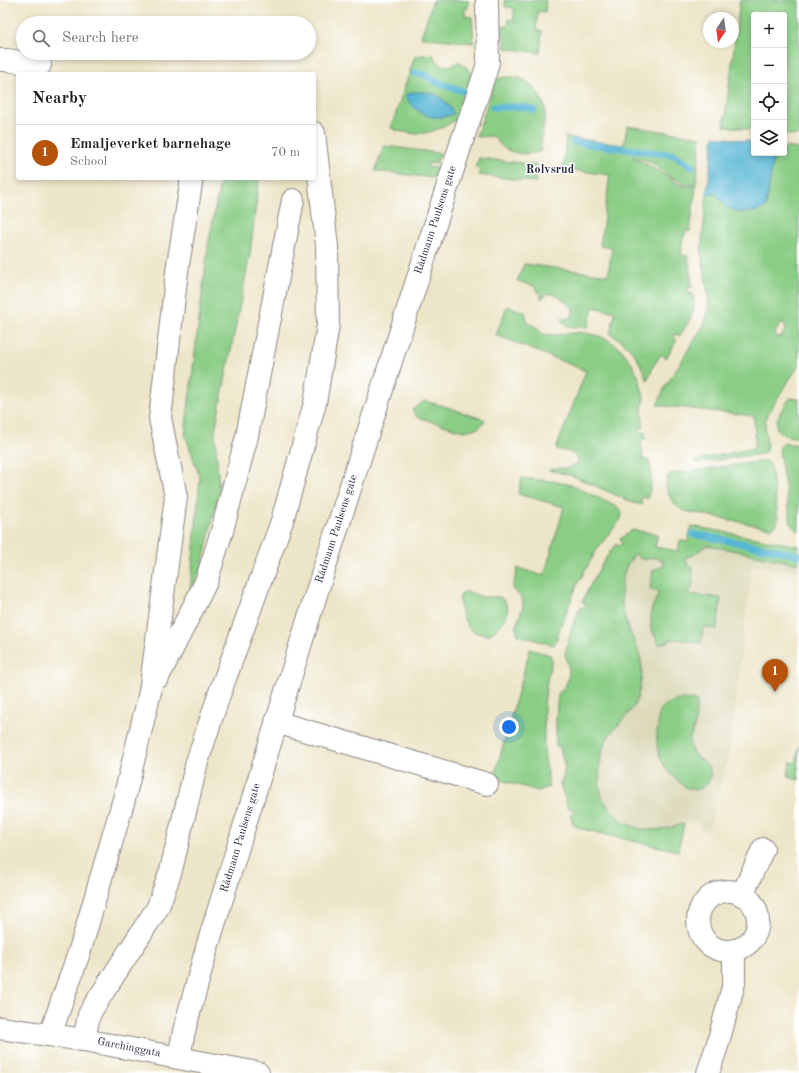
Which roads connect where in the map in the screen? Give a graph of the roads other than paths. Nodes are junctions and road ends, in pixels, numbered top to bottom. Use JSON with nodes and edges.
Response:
{"nodes":[{"id":1,"x":488,"y":0,"type":"edge"},
{"id":2,"x":0,"y":60,"type":"edge"},
{"id":3,"x":40,"y":65,"type":"dead end"},
{"id":4,"x":316,"y":150,"type":"edge"},
{"id":5,"x":192,"y":180,"type":"edge"},
{"id":6,"x":293,"y":200,"type":"dead end"},
{"id":7,"x":150,"y":692,"type":"junction"},
{"id":8,"x":276,"y":722,"type":"junction"},
{"id":9,"x":487,"y":784,"type":"dead end"},
{"id":10,"x":763,"y":849,"type":"dead end"},
{"id":11,"x":742,"y":895,"type":"junction"},
{"id":12,"x":734,"y":950,"type":"junction"},
{"id":13,"x":0,"y":1028,"type":"edge"},
{"id":14,"x":50,"y":1035,"type":"junction"},
{"id":15,"x":84,"y":1040,"type":"junction"},
{"id":16,"x":179,"y":1058,"type":"junction"},
{"id":17,"x":258,"y":1073,"type":"edge"},
{"id":18,"x":708,"y":1073,"type":"edge"}],
"edges":[{"from":1,"to":8,"type":"street","name":"Rådmann Paulsens gate"},
{"from":2,"to":3,"type":"street"},
{"from":4,"to":15,"type":"street"},
{"from":5,"to":7,"type":"street"},
{"from":6,"to":7,"type":"street"},
{"from":7,"to":14,"type":"street"},
{"from":8,"to":9,"type":"street"},
{"from":8,"to":16,"type":"street","name":"Rådmann Paulsens gate"},
{"from":10,"to":11,"type":"street"},
{"from":11,"to":12,"type":"street"},
{"from":11,"to":12,"type":"street"},
{"from":12,"to":18,"type":"street"},
{"from":13,"to":14,"type":"street","name":"Garchinggata"},
{"from":14,"to":15,"type":"street","name":"Garchinggata"},
{"from":15,"to":16,"type":"street","name":"Garchinggata"},
{"from":16,"to":17,"type":"street","name":"Garchinggata"}]}
